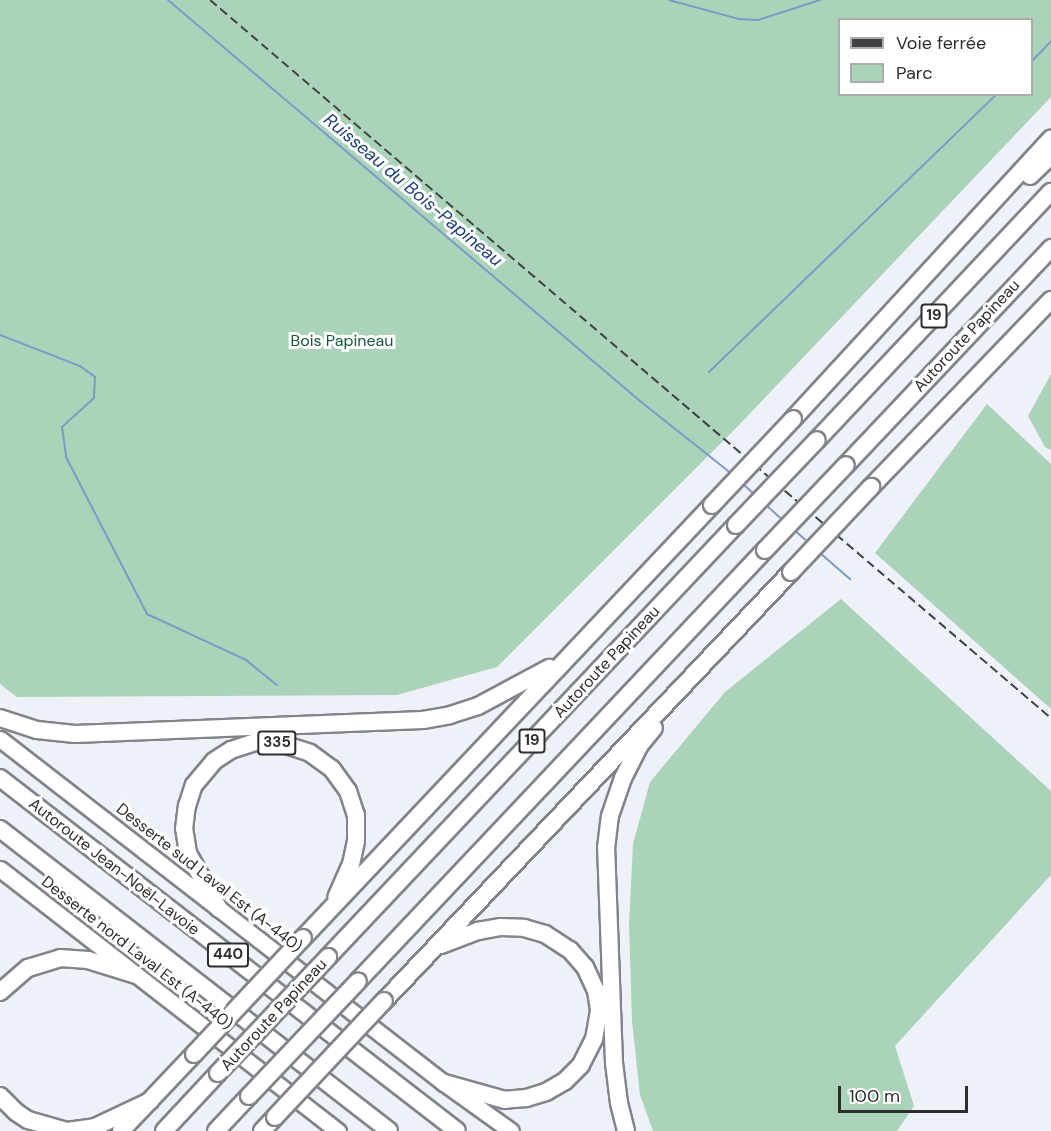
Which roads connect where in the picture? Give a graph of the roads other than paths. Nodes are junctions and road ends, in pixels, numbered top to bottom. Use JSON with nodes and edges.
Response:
{"nodes":[{"id":1,"x":1051,"y":138,"type":"edge"},
{"id":2,"x":1051,"y":156,"type":"edge"},
{"id":3,"x":1051,"y":192,"type":"edge"},
{"id":4,"x":1051,"y":248,"type":"edge"},
{"id":5,"x":1051,"y":292,"type":"edge"},
{"id":6,"x":1051,"y":300,"type":"edge"},
{"id":7,"x":899,"y":306,"type":"junction"},
{"id":8,"x":1017,"y":333,"type":"junction"},
{"id":9,"x":717,"y":650,"type":"junction"},
{"id":10,"x":566,"y":659,"type":"junction"},
{"id":11,"x":0,"y":718,"type":"edge"},
{"id":12,"x":0,"y":739,"type":"edge"},
{"id":13,"x":0,"y":778,"type":"edge"},
{"id":14,"x":0,"y":829,"type":"edge"},
{"id":15,"x":0,"y":869,"type":"edge"},
{"id":16,"x":333,"y":906,"type":"junction"},
{"id":17,"x":219,"y":909,"type":"junction"},
{"id":18,"x":434,"y":948,"type":"junction"},
{"id":19,"x":136,"y":975,"type":"junction"},
{"id":20,"x":0,"y":992,"type":"edge"},
{"id":21,"x":444,"y":1083,"type":"junction"},
{"id":22,"x":0,"y":1096,"type":"edge"},
{"id":23,"x":150,"y":1101,"type":"junction"},
{"id":24,"x":121,"y":1131,"type":"edge"},
{"id":25,"x":164,"y":1131,"type":"edge"},
{"id":26,"x":216,"y":1131,"type":"edge"},
{"id":27,"x":262,"y":1131,"type":"edge"},
{"id":28,"x":338,"y":1131,"type":"edge"},
{"id":29,"x":389,"y":1131,"type":"edge"},
{"id":30,"x":457,"y":1131,"type":"edge"},
{"id":31,"x":511,"y":1131,"type":"edge"},
{"id":32,"x":626,"y":1131,"type":"edge"}],
"edges":[{"from":1,"to":7,"type":"highway"},
{"from":2,"to":7,"type":"highway"},
{"from":3,"to":25,"type":"highway","name":"Autoroute Papineau","number":"19","bridge":true},
{"from":4,"to":26,"type":"highway","name":"Autoroute Papineau","number":"19","bridge":true},
{"from":5,"to":8,"type":"highway"},
{"from":6,"to":8,"type":"highway"},
{"from":7,"to":10,"type":"highway","bridge":true},
{"from":8,"to":9,"type":"highway","bridge":true},
{"from":9,"to":18,"type":"highway"},
{"from":9,"to":32,"type":"highway"},
{"from":10,"to":11,"type":"highway"},
{"from":10,"to":16,"type":"highway"},
{"from":12,"to":17,"type":"highway","name":"Desserte sud Laval Est (A-440)"},
{"from":13,"to":30,"type":"highway","name":"Autoroute Jean-Noël-Lavoie","number":"440"},
{"from":14,"to":29,"type":"highway","number":"440"},
{"from":15,"to":19,"type":"highway","name":"Desserte nord Laval Est (A-440)"},
{"from":16,"to":17,"type":"highway","number":"335"},
{"from":16,"to":23,"type":"highway","number":"335","bridge":true},
{"from":17,"to":21,"type":"highway","name":"Desserte sud Laval Est (A-440)","number":"335"},
{"from":18,"to":21,"type":"highway"},
{"from":18,"to":27,"type":"highway","bridge":true},
{"from":19,"to":20,"type":"highway"},
{"from":19,"to":28,"type":"highway","name":"Desserte nord Laval Est (A-440)"},
{"from":21,"to":31,"type":"highway","name":"Desserte sud Laval Est (A-440)","number":"335"},
{"from":22,"to":23,"type":"highway"},
{"from":23,"to":24,"type":"highway","number":"335"}]}
